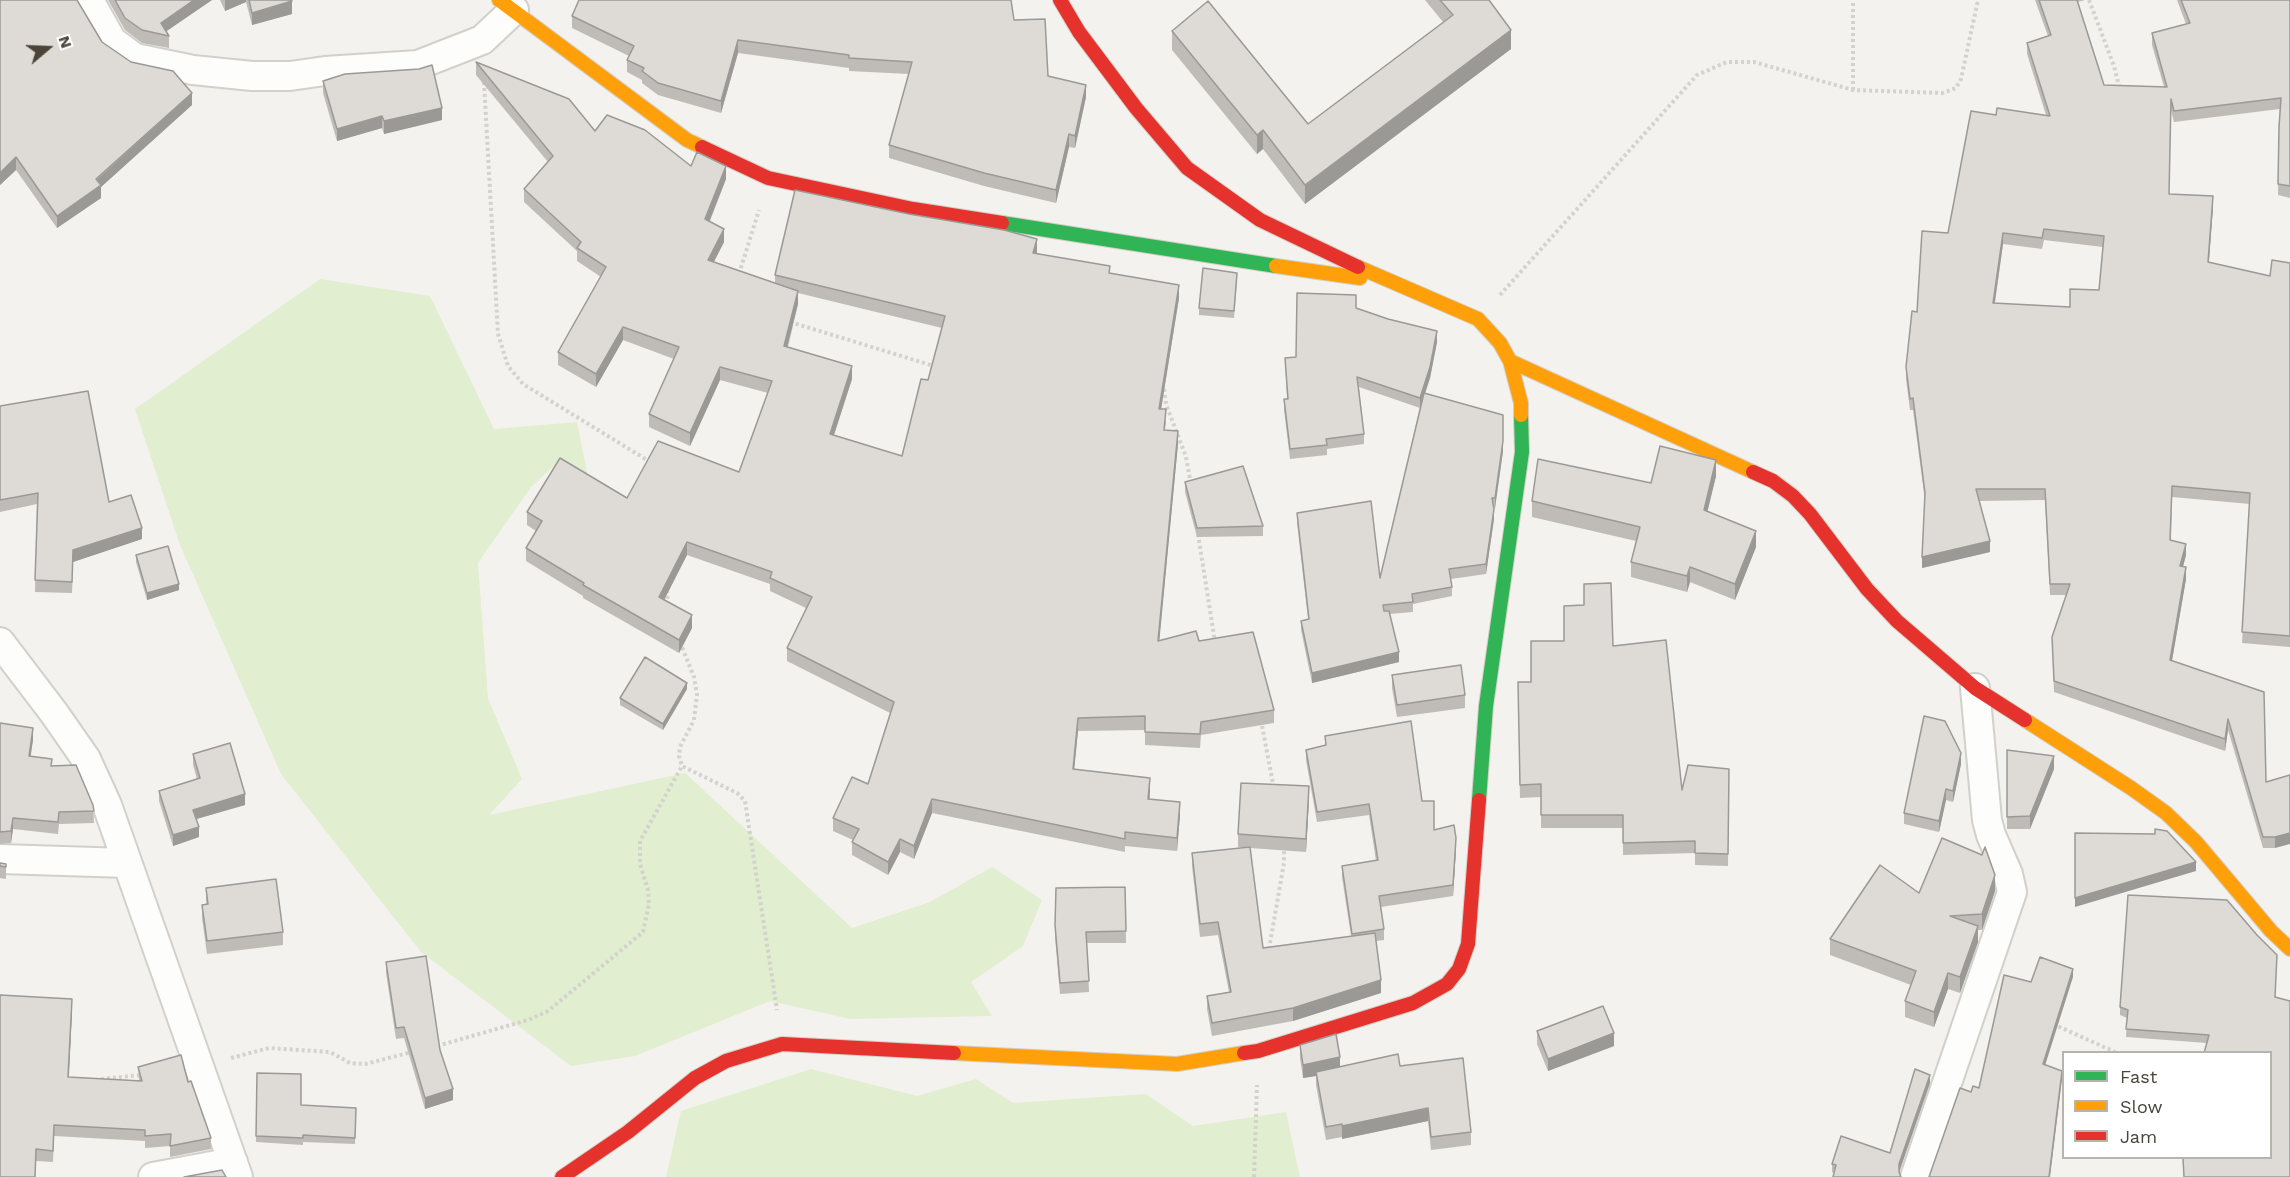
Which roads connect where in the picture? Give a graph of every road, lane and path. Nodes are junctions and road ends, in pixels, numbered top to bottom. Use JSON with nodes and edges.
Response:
{"nodes":[{"id":1,"x":89,"y":0,"type":"edge"},
{"id":2,"x":1060,"y":0,"type":"edge"},
{"id":3,"x":1853,"y":0,"type":"edge"},
{"id":4,"x":1978,"y":0,"type":"edge"},
{"id":5,"x":2089,"y":0,"type":"edge"},
{"id":6,"x":507,"y":5,"type":"edge"},
{"id":7,"x":482,"y":40,"type":"junction"},
{"id":8,"x":1853,"y":90,"type":"junction"},
{"id":9,"x":2123,"y":99,"type":"edge"},
{"id":10,"x":768,"y":178,"type":"junction"},
{"id":11,"x":738,"y":279,"type":"edge"},
{"id":12,"x":1391,"y":283,"type":"junction"},
{"id":13,"x":1478,"y":320,"type":"junction"},
{"id":14,"x":788,"y":321,"type":"edge"},
{"id":15,"x":1510,"y":361,"type":"junction"},
{"id":16,"x":936,"y":367,"type":"edge"},
{"id":17,"x":1163,"y":386,"type":"edge"},
{"id":18,"x":1156,"y":408,"type":"edge"},
{"id":19,"x":1167,"y":409,"type":"junction"},
{"id":20,"x":656,"y":466,"type":"edge"},
{"id":21,"x":1192,"y":493,"type":"edge"},
{"id":22,"x":1197,"y":527,"type":"edge"},
{"id":23,"x":667,"y":588,"type":"edge"},
{"id":24,"x":669,"y":610,"type":"edge"},
{"id":25,"x":679,"y":638,"type":"edge"},
{"id":26,"x":0,"y":642,"type":"edge"},
{"id":27,"x":1219,"y":648,"type":"edge"},
{"id":28,"x":1976,"y":688,"type":"junction"},
{"id":29,"x":1260,"y":717,"type":"edge"},
{"id":30,"x":682,"y":766,"type":"junction"},
{"id":31,"x":1275,"y":797,"type":"edge"},
{"id":32,"x":1283,"y":840,"type":"edge"},
{"id":33,"x":0,"y":859,"type":"edge"},
{"id":34,"x":127,"y":863,"type":"junction"},
{"id":35,"x":2290,"y":949,"type":"edge"},
{"id":36,"x":1268,"y":952,"type":"edge"},
{"id":37,"x":2051,"y":1023,"type":"edge"},
{"id":38,"x":782,"y":1044,"type":"junction"},
{"id":39,"x":430,"y":1047,"type":"edge"},
{"id":40,"x":419,"y":1050,"type":"edge"},
{"id":41,"x":1258,"y":1051,"type":"junction"},
{"id":42,"x":2110,"y":1051,"type":"edge"},
{"id":43,"x":200,"y":1068,"type":"junction"},
{"id":44,"x":93,"y":1080,"type":"edge"},
{"id":45,"x":236,"y":1169,"type":"edge"},
{"id":46,"x":153,"y":1177,"type":"edge"},
{"id":47,"x":562,"y":1177,"type":"edge"},
{"id":48,"x":1254,"y":1177,"type":"edge"},
{"id":49,"x":1916,"y":1177,"type":"edge"}],
"edges":[{"from":1,"to":7,"type":"street"},
{"from":2,"to":12,"type":"street"},
{"from":3,"to":8,"type":"path"},
{"from":4,"to":8,"type":"path"},
{"from":5,"to":9,"type":"path"},
{"from":6,"to":7,"type":"street"},
{"from":6,"to":10,"type":"street"},
{"from":7,"to":20,"type":"path"},
{"from":8,"to":13,"type":"path"},
{"from":10,"to":11,"type":"path"},
{"from":10,"to":12,"type":"street"},
{"from":12,"to":13,"type":"street"},
{"from":13,"to":15,"type":"street"},
{"from":14,"to":16,"type":"path"},
{"from":15,"to":28,"type":"street"},
{"from":15,"to":41,"type":"street"},
{"from":17,"to":19,"type":"path"},
{"from":18,"to":19,"type":"path"},
{"from":19,"to":21,"type":"path"},
{"from":22,"to":27,"type":"path"},
{"from":23,"to":24,"type":"path"},
{"from":25,"to":30,"type":"path"},
{"from":26,"to":34,"type":"street"},
{"from":28,"to":35,"type":"street"},
{"from":28,"to":49,"type":"street"},
{"from":29,"to":31,"type":"path"},
{"from":30,"to":38,"type":"path"},
{"from":30,"to":39,"type":"path"},
{"from":32,"to":36,"type":"path"},
{"from":33,"to":34,"type":"street"},
{"from":34,"to":43,"type":"street"},
{"from":37,"to":42,"type":"path"},
{"from":38,"to":41,"type":"street"},
{"from":38,"to":47,"type":"street"},
{"from":40,"to":43,"type":"path"},
{"from":41,"to":48,"type":"path"},
{"from":43,"to":44,"type":"path"},
{"from":43,"to":45,"type":"street"},
{"from":45,"to":46,"type":"street"}]}
